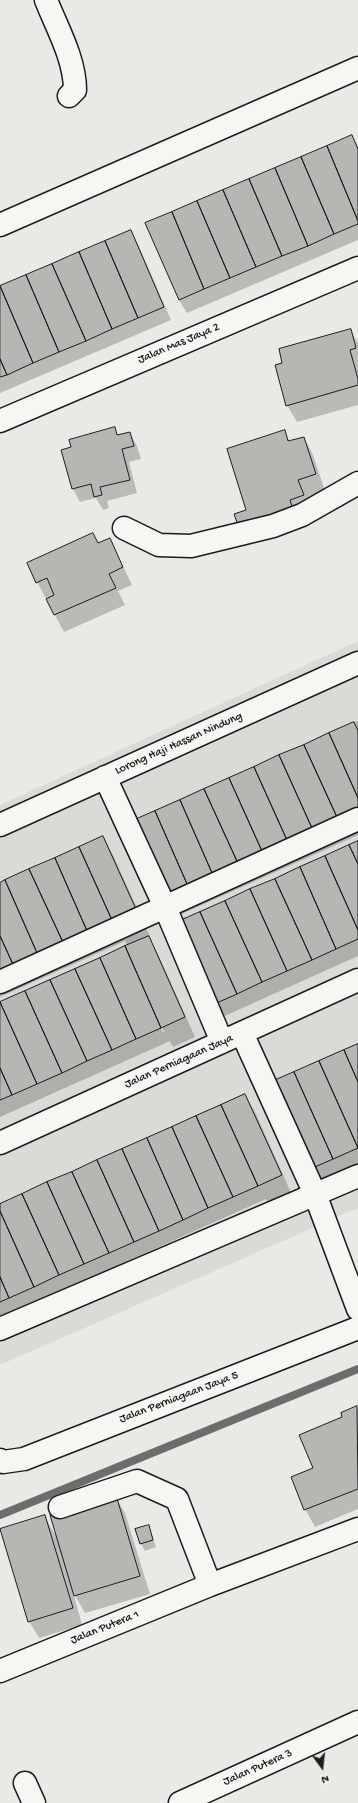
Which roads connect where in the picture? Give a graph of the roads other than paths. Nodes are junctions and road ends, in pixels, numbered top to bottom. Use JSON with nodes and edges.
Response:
{"nodes":[{"id":1,"x":46,"y":0,"type":"edge"},
{"id":2,"x":358,"y":68,"type":"edge"},
{"id":3,"x":69,"y":96,"type":"dead end"},
{"id":4,"x":0,"y":225,"type":"edge"},
{"id":5,"x":358,"y":268,"type":"edge"},
{"id":6,"x":0,"y":421,"type":"edge"},
{"id":7,"x":358,"y":483,"type":"edge"},
{"id":8,"x":124,"y":528,"type":"dead end"},
{"id":9,"x":358,"y":663,"type":"edge"},
{"id":10,"x":105,"y":777,"type":"junction"},
{"id":11,"x":358,"y":819,"type":"edge"},
{"id":12,"x":0,"y":825,"type":"edge"},
{"id":13,"x":165,"y":907,"type":"junction"},
{"id":14,"x":358,"y":980,"type":"edge"},
{"id":15,"x":0,"y":982,"type":"edge"},
{"id":16,"x":242,"y":1033,"type":"junction"},
{"id":17,"x":222,"y":1042,"type":"junction"},
{"id":18,"x":0,"y":1143,"type":"edge"},
{"id":19,"x":358,"y":1176,"type":"edge"},
{"id":20,"x":315,"y":1194,"type":"junction"},
{"id":21,"x":358,"y":1309,"type":"edge"},
{"id":22,"x":358,"y":1328,"type":"edge"},
{"id":23,"x":0,"y":1329,"type":"edge"},
{"id":24,"x":0,"y":1460,"type":"edge"},
{"id":25,"x":60,"y":1507,"type":"dead end"},
{"id":26,"x":358,"y":1529,"type":"edge"},
{"id":27,"x":210,"y":1585,"type":"junction"},
{"id":28,"x":0,"y":1671,"type":"edge"},
{"id":29,"x":358,"y":1722,"type":"edge"},
{"id":30,"x":25,"y":1783,"type":"dead end"},
{"id":31,"x":34,"y":1803,"type":"edge"},
{"id":32,"x":180,"y":1803,"type":"edge"}],
"edges":[{"from":1,"to":3,"type":"street"},
{"from":2,"to":4,"type":"street"},
{"from":5,"to":6,"type":"street","name":"Jalan Mas Jaya 2"},
{"from":7,"to":8,"type":"street"},
{"from":9,"to":10,"type":"street","name":"Lorong Haji Hassan Nindung"},
{"from":10,"to":12,"type":"street","name":"Lorong Haji Hassan Nindung"},
{"from":10,"to":13,"type":"street"},
{"from":11,"to":13,"type":"street"},
{"from":13,"to":15,"type":"street"},
{"from":13,"to":17,"type":"street"},
{"from":14,"to":16,"type":"street","name":"Jalan Perniagaan Jaya"},
{"from":16,"to":17,"type":"street","name":"Jalan Perniagaan Jaya"},
{"from":16,"to":20,"type":"street"},
{"from":17,"to":18,"type":"street","name":"Jalan Perniagaan Jaya"},
{"from":19,"to":20,"type":"street"},
{"from":20,"to":21,"type":"street"},
{"from":20,"to":23,"type":"street"},
{"from":22,"to":24,"type":"street","name":"Jalan Perniagaan Jaya 5"},
{"from":25,"to":27,"type":"street"},
{"from":26,"to":27,"type":"street","name":"Jalan Putera 1"},
{"from":27,"to":28,"type":"street","name":"Jalan Putera 1"},
{"from":29,"to":32,"type":"street","name":"Jalan Putera 3"},
{"from":30,"to":31,"type":"street"}]}
